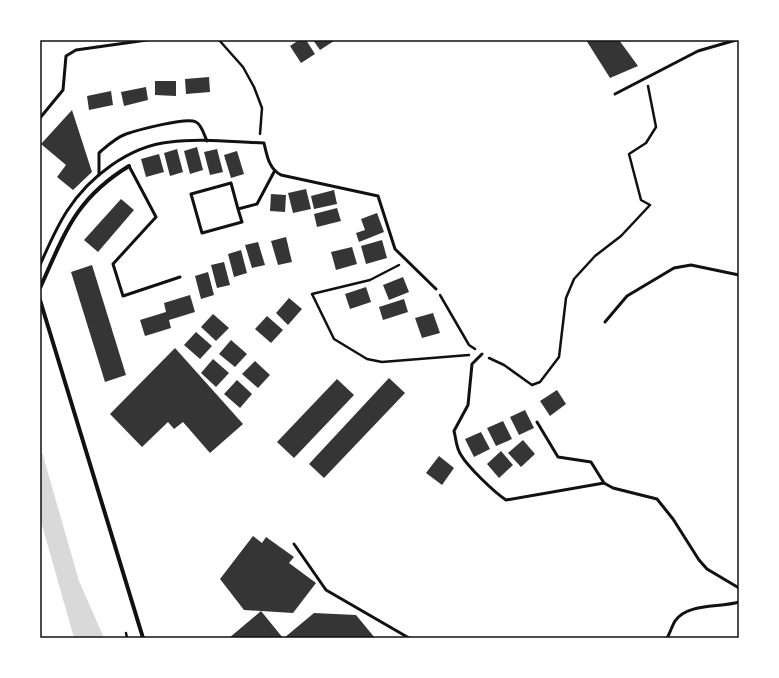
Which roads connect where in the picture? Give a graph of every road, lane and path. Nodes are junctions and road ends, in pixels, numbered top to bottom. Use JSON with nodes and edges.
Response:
{"nodes":[{"id":1,"x":147,"y":40,"type":"edge"},
{"id":2,"x":219,"y":40,"type":"edge"},
{"id":3,"x":736,"y":40,"type":"edge"},
{"id":4,"x":646,"y":78,"type":"junction"},
{"id":5,"x":615,"y":94,"type":"dead end"},
{"id":6,"x":40,"y":118,"type":"edge"},
{"id":7,"x":207,"y":141,"type":"junction"},
{"id":8,"x":264,"y":143,"type":"junction"},
{"id":9,"x":129,"y":166,"type":"joint"},
{"id":10,"x":274,"y":172,"type":"junction"},
{"id":11,"x":99,"y":175,"type":"junction"},
{"id":12,"x":238,"y":209,"type":"junction"},
{"id":13,"x":407,"y":260,"type":"junction"},
{"id":14,"x":40,"y":265,"type":"edge"},
{"id":15,"x":739,"y":275,"type":"edge"},
{"id":16,"x":180,"y":278,"type":"dead end"},
{"id":17,"x":40,"y":288,"type":"edge"},
{"id":18,"x":436,"y":289,"type":"joint"},
{"id":19,"x":40,"y":300,"type":"edge"},
{"id":20,"x":606,"y":322,"type":"dead end"},
{"id":21,"x":482,"y":354,"type":"junction"},
{"id":22,"x":537,"y":422,"type":"dead end"},
{"id":23,"x":604,"y":483,"type":"junction"},
{"id":24,"x":294,"y":544,"type":"dead end"},
{"id":25,"x":739,"y":588,"type":"edge"},
{"id":26,"x":739,"y":602,"type":"edge"},
{"id":27,"x":126,"y":633,"type":"dead end"},
{"id":28,"x":127,"y":638,"type":"edge"},
{"id":29,"x":143,"y":638,"type":"edge"},
{"id":30,"x":410,"y":638,"type":"edge"},
{"id":31,"x":668,"y":638,"type":"edge"}],
"edges":[{"from":1,"to":6,"type":"lane"},
{"from":2,"to":8,"type":"path"},
{"from":3,"to":4,"type":"lane"},
{"from":4,"to":5,"type":"lane"},
{"from":4,"to":21,"type":"path"},
{"from":7,"to":8,"type":"lane"},
{"from":7,"to":11,"type":"lane"},
{"from":7,"to":11,"type":"lane"},
{"from":8,"to":10,"type":"lane"},
{"from":9,"to":16,"type":"lane"},
{"from":9,"to":17,"type":"street"},
{"from":10,"to":12,"type":"lane"},
{"from":10,"to":13,"type":"lane"},
{"from":11,"to":14,"type":"lane"},
{"from":12,"to":12,"type":"lane"},
{"from":13,"to":18,"type":"lane"},
{"from":13,"to":21,"type":"path"},
{"from":15,"to":20,"type":"lane"},
{"from":18,"to":21,"type":"path"},
{"from":19,"to":29,"type":"street"},
{"from":21,"to":23,"type":"lane"},
{"from":22,"to":23,"type":"lane"},
{"from":23,"to":25,"type":"lane"},
{"from":24,"to":30,"type":"lane"},
{"from":26,"to":31,"type":"lane"},
{"from":27,"to":28,"type":"path"}]}
